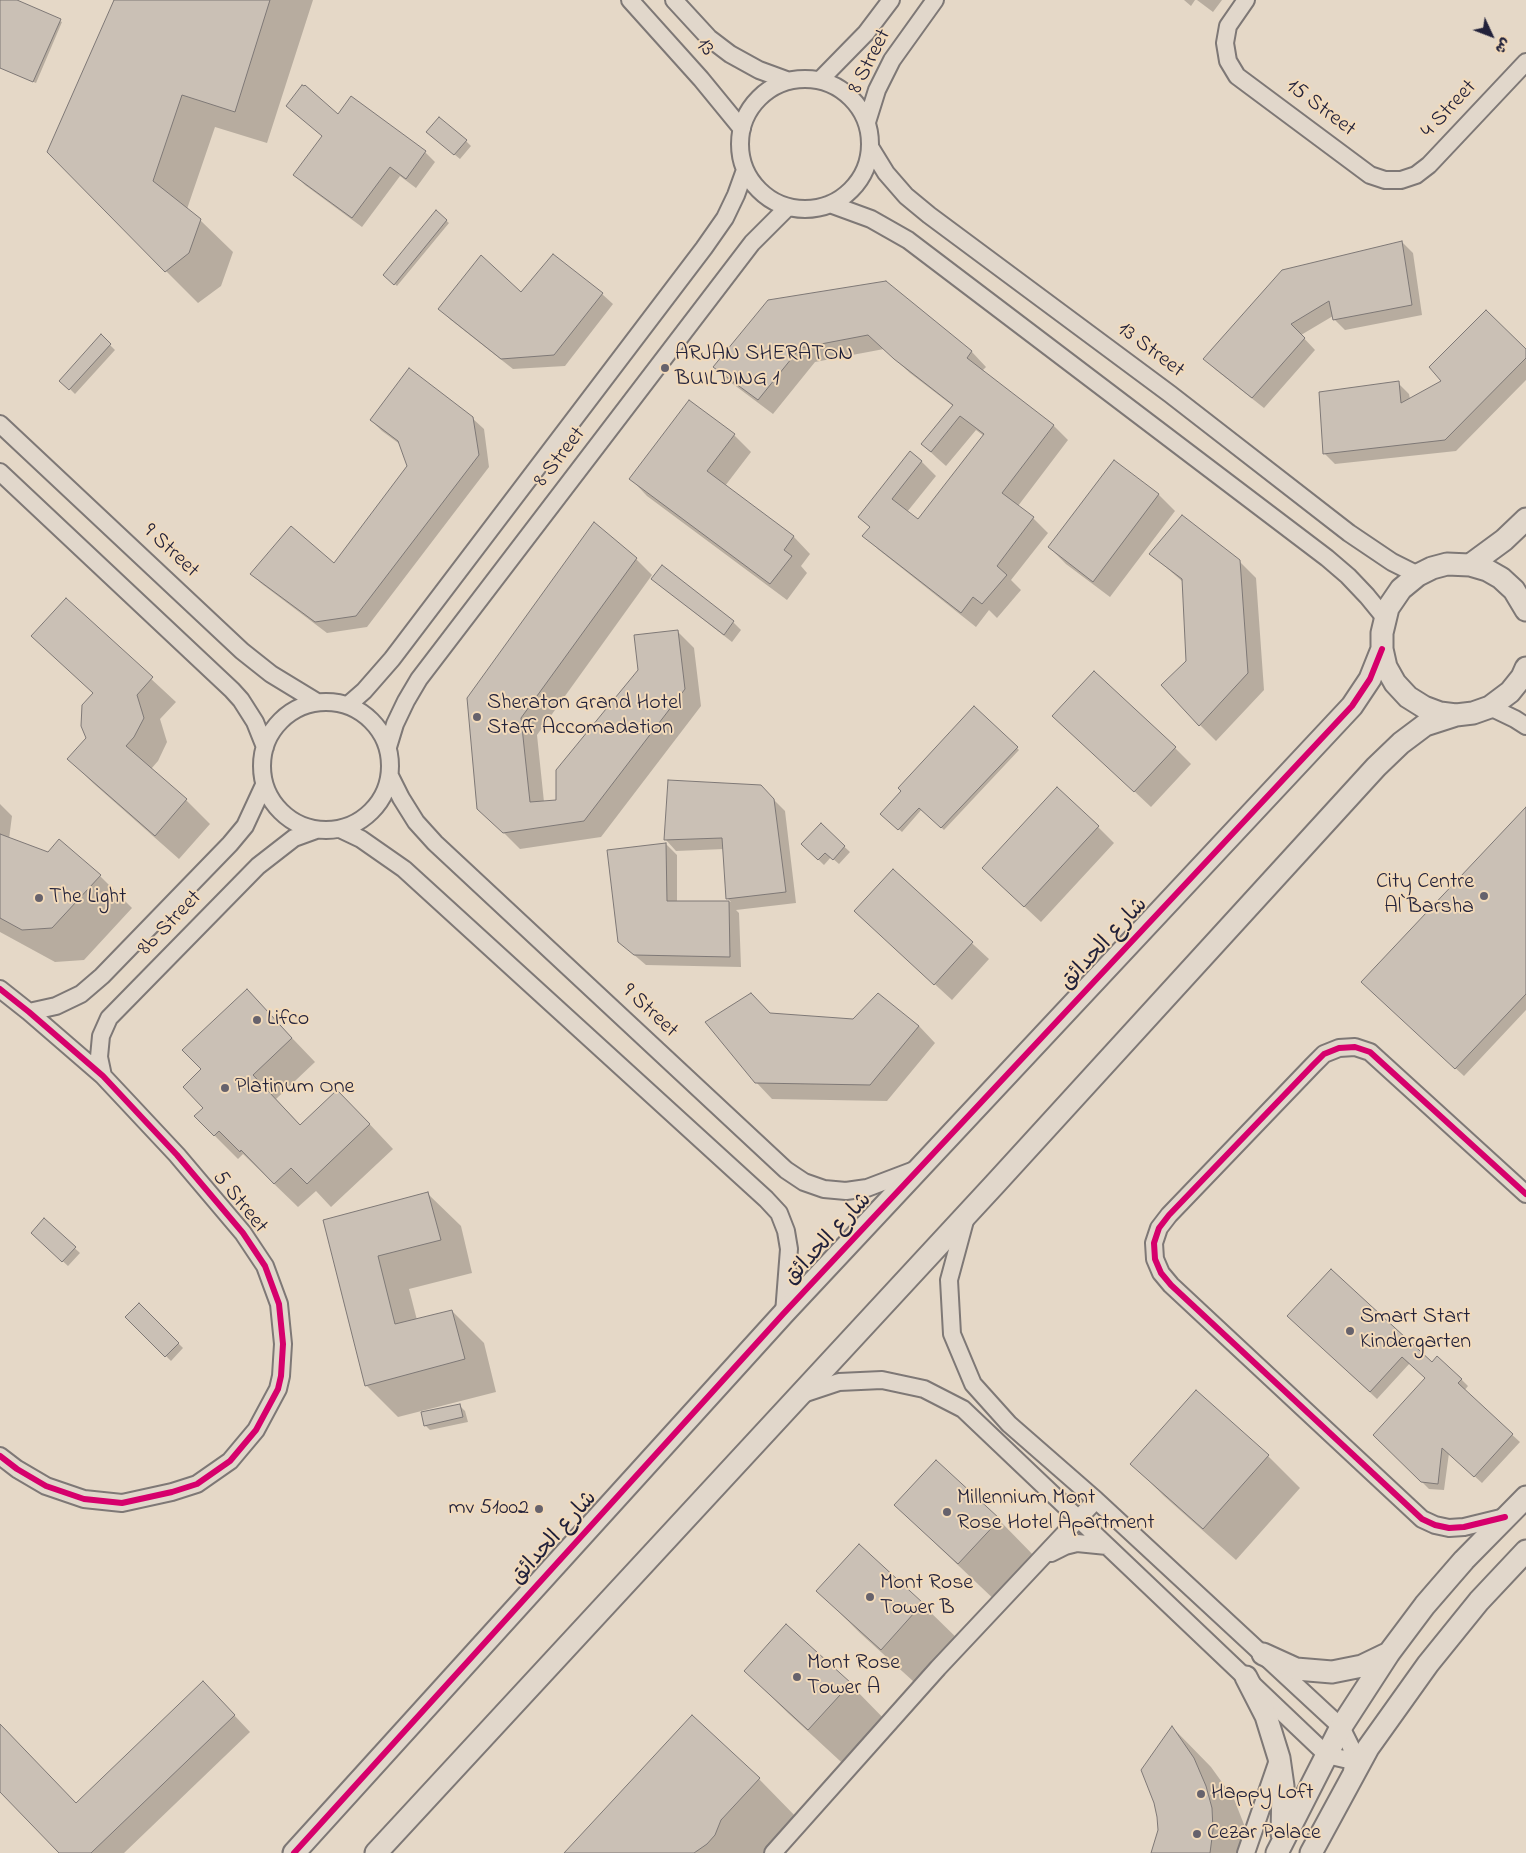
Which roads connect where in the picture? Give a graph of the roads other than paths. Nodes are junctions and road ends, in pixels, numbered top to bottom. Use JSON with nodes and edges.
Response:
{"nodes":[{"id":1,"x":630,"y":0,"type":"edge"},
{"id":2,"x":674,"y":0,"type":"edge"},
{"id":3,"x":891,"y":0,"type":"edge"},
{"id":4,"x":935,"y":0,"type":"edge"},
{"id":5,"x":1246,"y":0,"type":"edge"},
{"id":6,"x":1526,"y":62,"type":"edge"},
{"id":7,"x":820,"y":80,"type":"junction"},
{"id":8,"x":789,"y":81,"type":"junction"},
{"id":9,"x":867,"y":122,"type":"junction"},
{"id":10,"x":742,"y":129,"type":"junction"},
{"id":11,"x":870,"y":147,"type":"junction"},
{"id":12,"x":745,"y":170,"type":"junction"},
{"id":13,"x":1401,"y":180,"type":"joint"},
{"id":14,"x":830,"y":204,"type":"junction"},
{"id":15,"x":788,"y":208,"type":"junction"},
{"id":16,"x":0,"y":424,"type":"edge"},
{"id":17,"x":0,"y":472,"type":"edge"},
{"id":18,"x":1526,"y":519,"type":"edge"},
{"id":19,"x":1470,"y":565,"type":"junction"},
{"id":20,"x":1418,"y":575,"type":"junction"},
{"id":21,"x":1526,"y":610,"type":"edge"},
{"id":22,"x":1384,"y":618,"type":"junction"},
{"id":23,"x":1382,"y":649,"type":"junction"},
{"id":24,"x":1526,"y":668,"type":"edge"},
{"id":25,"x":317,"y":702,"type":"junction"},
{"id":26,"x":348,"y":705,"type":"junction"},
{"id":27,"x":1490,"y":707,"type":"junction"},
{"id":28,"x":1456,"y":715,"type":"junction"},
{"id":29,"x":1526,"y":726,"type":"edge"},
{"id":30,"x":265,"y":746,"type":"junction"},
{"id":31,"x":388,"y":747,"type":"junction"},
{"id":32,"x":390,"y":776,"type":"junction"},
{"id":33,"x":264,"y":785,"type":"junction"},
{"id":34,"x":340,"y":829,"type":"junction"},
{"id":35,"x":316,"y":830,"type":"junction"},
{"id":36,"x":0,"y":989,"type":"edge"},
{"id":37,"x":30,"y":1012,"type":"junction"},
{"id":38,"x":103,"y":1076,"type":"junction"},
{"id":39,"x":921,"y":1167,"type":"junction"},
{"id":40,"x":1526,"y":1194,"type":"edge"},
{"id":41,"x":966,"y":1214,"type":"junction"},
{"id":42,"x":784,"y":1313,"type":"junction"},
{"id":43,"x":798,"y":1396,"type":"junction"},
{"id":44,"x":0,"y":1456,"type":"edge"},
{"id":45,"x":17,"y":1469,"type":"junction"},
{"id":46,"x":0,"y":1475,"type":"edge"},
{"id":47,"x":1526,"y":1498,"type":"edge"},
{"id":48,"x":1096,"y":1500,"type":"junction"},
{"id":49,"x":1505,"y":1517,"type":"junction"},
{"id":50,"x":1078,"y":1519,"type":"junction"},
{"id":51,"x":1107,"y":1546,"type":"junction"},
{"id":52,"x":1526,"y":1552,"type":"edge"},
{"id":53,"x":1042,"y":1558,"type":"junction"},
{"id":54,"x":1389,"y":1653,"type":"junction"},
{"id":55,"x":1263,"y":1654,"type":"junction"},
{"id":56,"x":1246,"y":1677,"type":"junction"},
{"id":57,"x":1341,"y":1727,"type":"junction"},
{"id":58,"x":1327,"y":1755,"type":"junction"},
{"id":59,"x":1279,"y":1758,"type":"junction"},
{"id":60,"x":1358,"y":1761,"type":"junction"},
{"id":61,"x":1279,"y":1847,"type":"edge"},
{"id":62,"x":294,"y":1853,"type":"edge"},
{"id":63,"x":376,"y":1853,"type":"edge"},
{"id":64,"x":772,"y":1853,"type":"edge"},
{"id":65,"x":1246,"y":1853,"type":"edge"},
{"id":66,"x":1312,"y":1853,"type":"edge"}],
"edges":[{"from":1,"to":10,"type":"street","name":"13"},
{"from":2,"to":8,"type":"street","name":"13"},
{"from":3,"to":7,"type":"street","name":"8 Street"},
{"from":4,"to":9,"type":"street","name":"8 Street"},
{"from":5,"to":13,"type":"street","name":"15 Street"},
{"from":6,"to":13,"type":"street","name":"4 Street"},
{"from":7,"to":8,"type":"street"},
{"from":7,"to":9,"type":"street"},
{"from":8,"to":10,"type":"street"},
{"from":9,"to":11,"type":"street"},
{"from":10,"to":12,"type":"street"},
{"from":11,"to":14,"type":"street"},
{"from":11,"to":20,"type":"street","name":"13 Street"},
{"from":12,"to":15,"type":"street"},
{"from":12,"to":26,"type":"street","name":"8 Street"},
{"from":14,"to":15,"type":"street"},
{"from":14,"to":22,"type":"street"},
{"from":15,"to":31,"type":"street","name":"8 Street"},
{"from":16,"to":25,"type":"street","name":"9 Street"},
{"from":17,"to":30,"type":"street"},
{"from":18,"to":19,"type":"street"},
{"from":19,"to":20,"type":"street"},
{"from":19,"to":21,"type":"street"},
{"from":20,"to":22,"type":"street"},
{"from":22,"to":23,"type":"street"},
{"from":23,"to":28,"type":"street"},
{"from":23,"to":39,"type":"street","name":"شارع الحدائق"},
{"from":24,"to":27,"type":"street"},
{"from":25,"to":26,"type":"street"},
{"from":25,"to":30,"type":"street"},
{"from":26,"to":31,"type":"street"},
{"from":27,"to":28,"type":"street"},
{"from":27,"to":29,"type":"street"},
{"from":28,"to":41,"type":"street"},
{"from":30,"to":33,"type":"street"},
{"from":31,"to":32,"type":"street"},
{"from":32,"to":34,"type":"street"},
{"from":32,"to":39,"type":"street","name":"9 Street"},
{"from":33,"to":35,"type":"street"},
{"from":33,"to":37,"type":"street","name":"8b Street"},
{"from":34,"to":35,"type":"street"},
{"from":34,"to":42,"type":"street"},
{"from":35,"to":38,"type":"street","name":"8b Street"},
{"from":36,"to":37,"type":"street","name":"5 Street"},
{"from":37,"to":38,"type":"street","name":"5 Street"},
{"from":38,"to":45,"type":"street","name":"5 Street"},
{"from":39,"to":42,"type":"street","name":"شارع الحدائق"},
{"from":40,"to":49,"type":"street"},
{"from":41,"to":43,"type":"street"},
{"from":41,"to":48,"type":"street"},
{"from":42,"to":62,"type":"street","name":"شارع الحدائق"},
{"from":43,"to":50,"type":"street"},
{"from":43,"to":63,"type":"street"},
{"from":44,"to":45,"type":"street","name":"5 Street"},
{"from":45,"to":46,"type":"street"},
{"from":47,"to":49,"type":"street"},
{"from":48,"to":50,"type":"street"},
{"from":48,"to":55,"type":"street"},
{"from":49,"to":54,"type":"street"},
{"from":50,"to":51,"type":"street"},
{"from":50,"to":53,"type":"street"},
{"from":51,"to":53,"type":"street"},
{"from":51,"to":56,"type":"street"},
{"from":52,"to":60,"type":"street"},
{"from":53,"to":64,"type":"street"},
{"from":54,"to":55,"type":"street"},
{"from":54,"to":57,"type":"street"},
{"from":55,"to":57,"type":"street"},
{"from":56,"to":58,"type":"street"},
{"from":56,"to":59,"type":"street"},
{"from":57,"to":58,"type":"street"},
{"from":57,"to":60,"type":"street"},
{"from":58,"to":60,"type":"street"},
{"from":58,"to":61,"type":"street"},
{"from":59,"to":61,"type":"street"},
{"from":59,"to":65,"type":"street"},
{"from":60,"to":66,"type":"street"}]}
